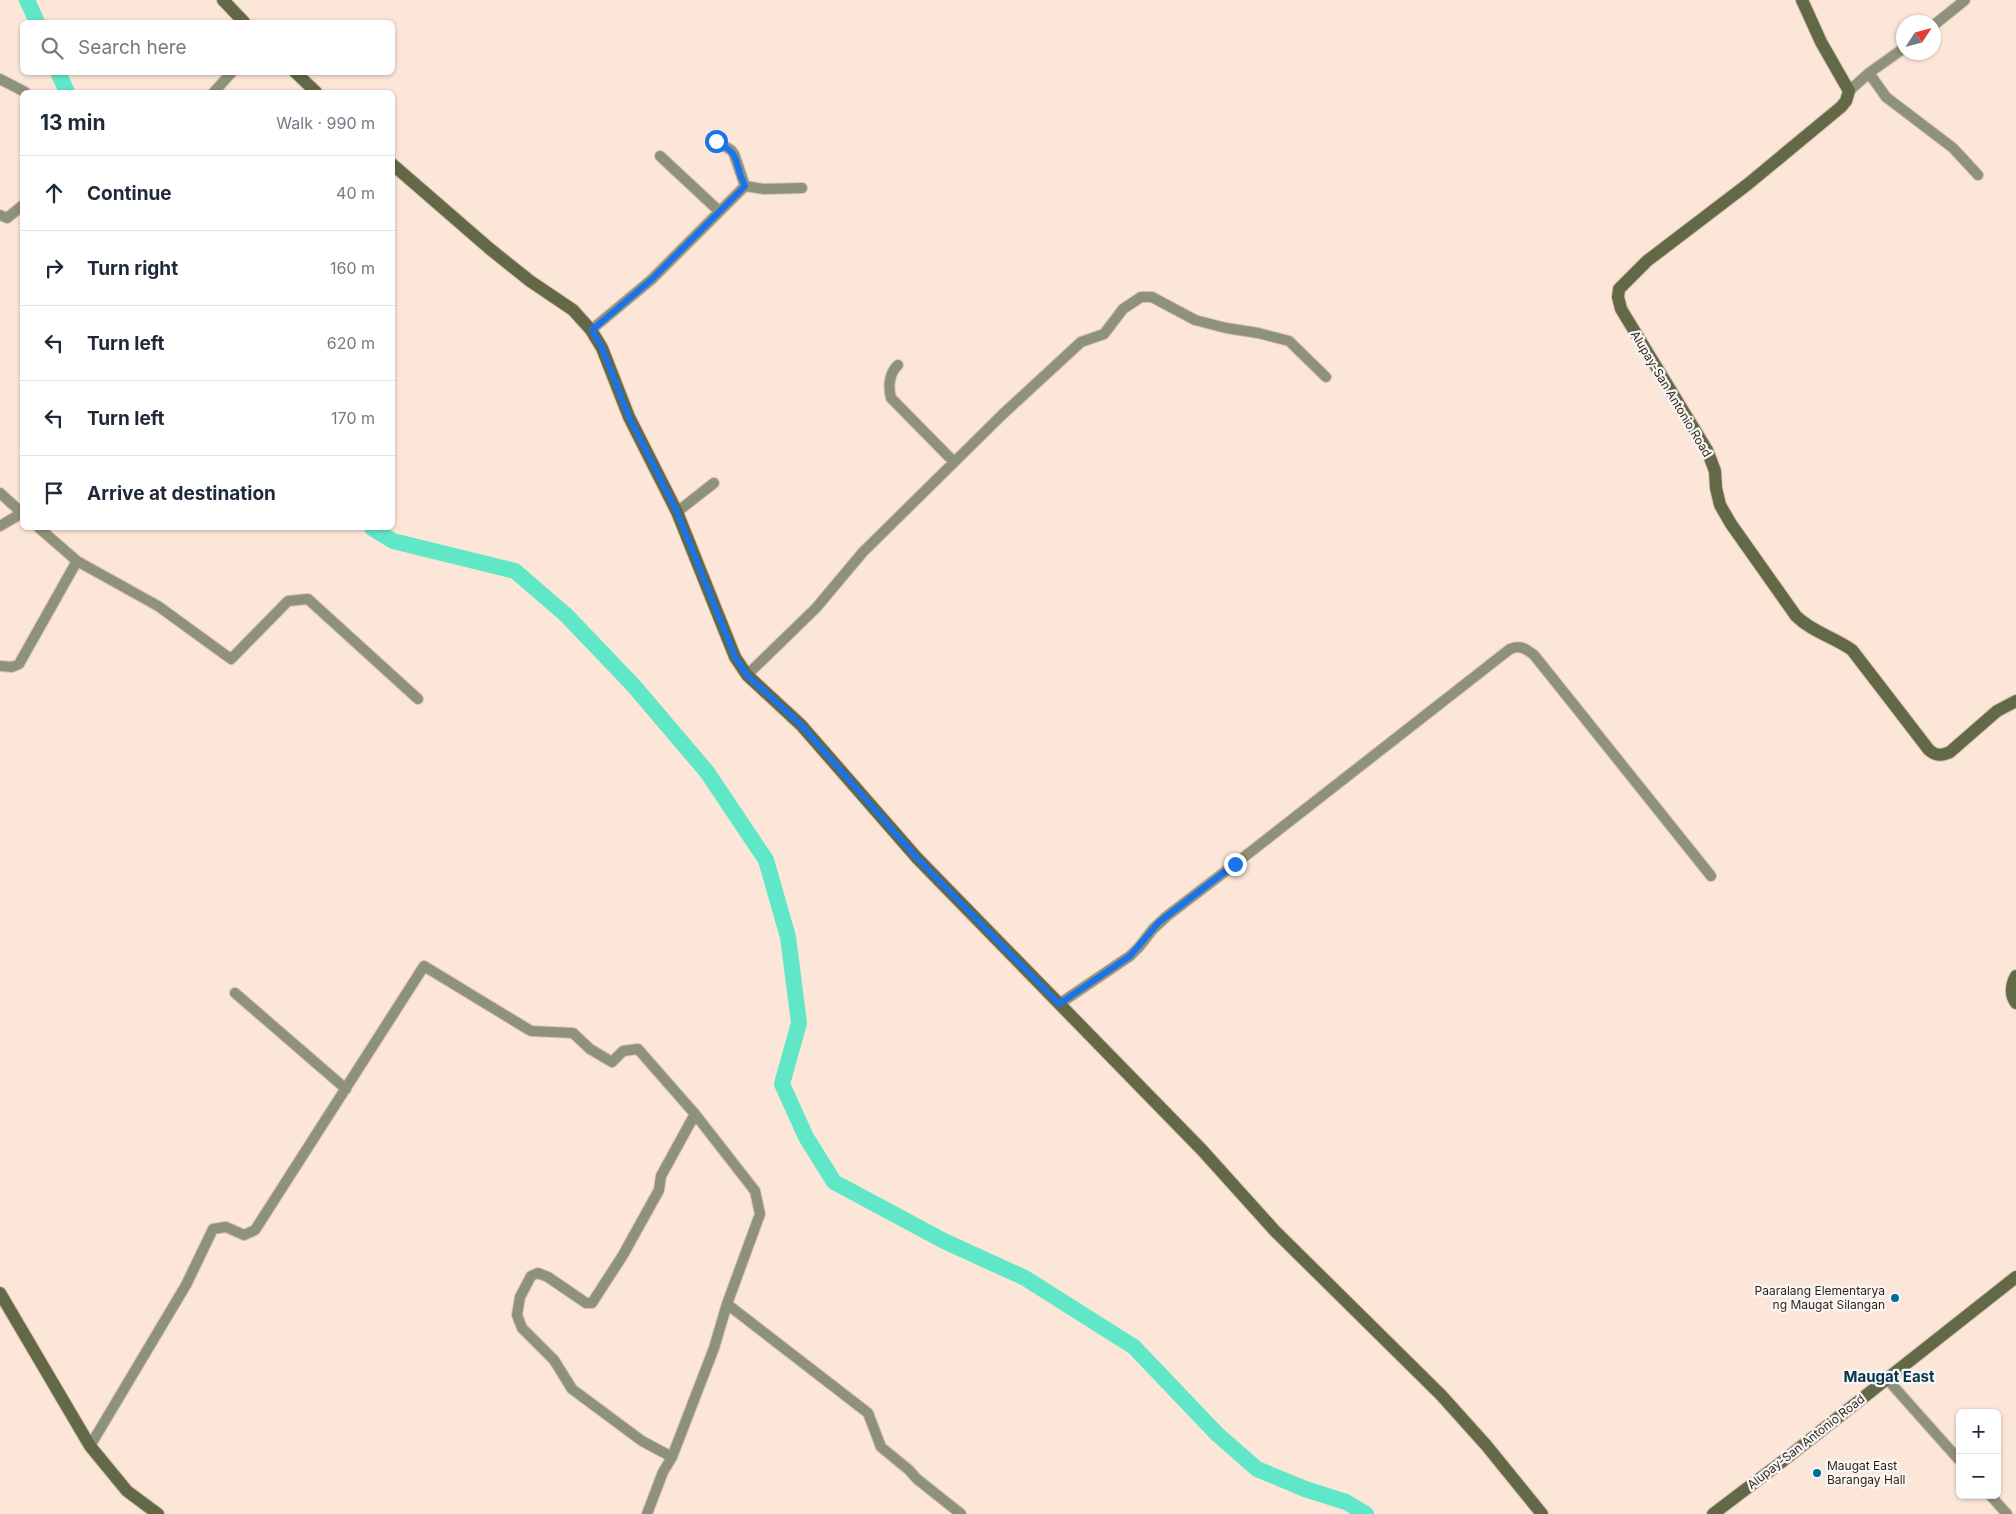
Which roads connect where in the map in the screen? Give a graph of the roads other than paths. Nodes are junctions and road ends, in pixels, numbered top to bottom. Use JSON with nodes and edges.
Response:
{"nodes":[{"id":1,"x":223,"y":0,"type":"edge"},
{"id":2,"x":1802,"y":0,"type":"edge"},
{"id":3,"x":1965,"y":0,"type":"edge"},
{"id":4,"x":1941,"y":19,"type":"edge"},
{"id":5,"x":242,"y":20,"type":"edge"},
{"id":6,"x":1896,"y":54,"type":"edge"},
{"id":7,"x":1869,"y":73,"type":"junction"},
{"id":8,"x":229,"y":75,"type":"edge"},
{"id":9,"x":298,"y":75,"type":"edge"},
{"id":10,"x":0,"y":79,"type":"edge"},
{"id":11,"x":21,"y":90,"type":"edge"},
{"id":12,"x":216,"y":90,"type":"edge"},
{"id":13,"x":314,"y":90,"type":"edge"},
{"id":14,"x":1849,"y":91,"type":"junction"},
{"id":15,"x":716,"y":141,"type":"dead end"},
{"id":16,"x":660,"y":156,"type":"dead end"},
{"id":17,"x":395,"y":167,"type":"edge"},
{"id":18,"x":1978,"y":175,"type":"dead end"},
{"id":19,"x":745,"y":186,"type":"junction"},
{"id":20,"x":802,"y":188,"type":"dead end"},
{"id":21,"x":20,"y":208,"type":"edge"},
{"id":22,"x":719,"y":210,"type":"junction"},
{"id":23,"x":0,"y":215,"type":"edge"},
{"id":24,"x":592,"y":330,"type":"junction"},
{"id":25,"x":898,"y":365,"type":"dead end"},
{"id":26,"x":1326,"y":377,"type":"dead end"},
{"id":27,"x":954,"y":462,"type":"junction"},
{"id":28,"x":714,"y":482,"type":"dead end"},
{"id":29,"x":0,"y":493,"type":"edge"},
{"id":30,"x":20,"y":511,"type":"edge"},
{"id":31,"x":677,"y":512,"type":"junction"},
{"id":32,"x":20,"y":514,"type":"edge"},
{"id":33,"x":0,"y":526,"type":"edge"},
{"id":34,"x":41,"y":530,"type":"edge"},
{"id":35,"x":77,"y":561,"type":"junction"},
{"id":36,"x":0,"y":666,"type":"edge"},
{"id":37,"x":747,"y":675,"type":"junction"},
{"id":38,"x":418,"y":699,"type":"dead end"},
{"id":39,"x":2016,"y":701,"type":"edge"},
{"id":40,"x":1711,"y":876,"type":"dead end"},
{"id":41,"x":2016,"y":976,"type":"edge"},
{"id":42,"x":235,"y":993,"type":"dead end"},
{"id":43,"x":2016,"y":1003,"type":"edge"},
{"id":44,"x":1059,"y":1004,"type":"junction"},
{"id":45,"x":346,"y":1089,"type":"junction"},
{"id":46,"x":695,"y":1114,"type":"junction"},
{"id":47,"x":2016,"y":1277,"type":"edge"},
{"id":48,"x":0,"y":1293,"type":"edge"},
{"id":49,"x":727,"y":1304,"type":"junction"},
{"id":50,"x":1887,"y":1379,"type":"junction"},
{"id":51,"x":90,"y":1446,"type":"junction"},
{"id":52,"x":672,"y":1457,"type":"junction"},
{"id":53,"x":1956,"y":1457,"type":"edge"},
{"id":54,"x":1994,"y":1499,"type":"edge"},
{"id":55,"x":158,"y":1514,"type":"edge"},
{"id":56,"x":648,"y":1514,"type":"edge"},
{"id":57,"x":961,"y":1514,"type":"edge"},
{"id":58,"x":1542,"y":1514,"type":"edge"},
{"id":59,"x":1713,"y":1514,"type":"edge"},
{"id":60,"x":2007,"y":1514,"type":"edge"}],
"edges":[{"from":1,"to":5,"type":"main road"},
{"from":2,"to":14,"type":"main road"},
{"from":3,"to":4,"type":"street"},
{"from":6,"to":7,"type":"street"},
{"from":7,"to":14,"type":"street"},
{"from":7,"to":18,"type":"street"},
{"from":8,"to":12,"type":"street"},
{"from":9,"to":13,"type":"main road"},
{"from":10,"to":11,"type":"street"},
{"from":14,"to":39,"type":"main road","name":"Alupay-San Antonio Road"},
{"from":15,"to":19,"type":"street"},
{"from":16,"to":22,"type":"street"},
{"from":17,"to":24,"type":"main road"},
{"from":19,"to":20,"type":"street"},
{"from":19,"to":22,"type":"street"},
{"from":21,"to":23,"type":"street"},
{"from":22,"to":24,"type":"street"},
{"from":24,"to":31,"type":"main road"},
{"from":25,"to":27,"type":"street"},
{"from":26,"to":27,"type":"street"},
{"from":27,"to":37,"type":"street"},
{"from":28,"to":31,"type":"street"},
{"from":29,"to":30,"type":"street"},
{"from":31,"to":37,"type":"main road"},
{"from":32,"to":33,"type":"street"},
{"from":34,"to":35,"type":"street"},
{"from":35,"to":36,"type":"street"},
{"from":35,"to":38,"type":"street"},
{"from":37,"to":44,"type":"main road"},
{"from":40,"to":44,"type":"street"},
{"from":41,"to":43,"type":"main road"},
{"from":42,"to":45,"type":"street"},
{"from":44,"to":58,"type":"main road"},
{"from":45,"to":46,"type":"street"},
{"from":45,"to":51,"type":"street"},
{"from":46,"to":49,"type":"street"},
{"from":46,"to":52,"type":"street"},
{"from":47,"to":50,"type":"main road","name":"Alupay-San Antonio Road"},
{"from":48,"to":51,"type":"main road"},
{"from":49,"to":52,"type":"street"},
{"from":49,"to":57,"type":"street"},
{"from":50,"to":53,"type":"street"},
{"from":50,"to":59,"type":"main road","name":"Alupay-San Antonio Road"},
{"from":51,"to":55,"type":"main road"},
{"from":52,"to":56,"type":"street"},
{"from":54,"to":60,"type":"street"}]}
